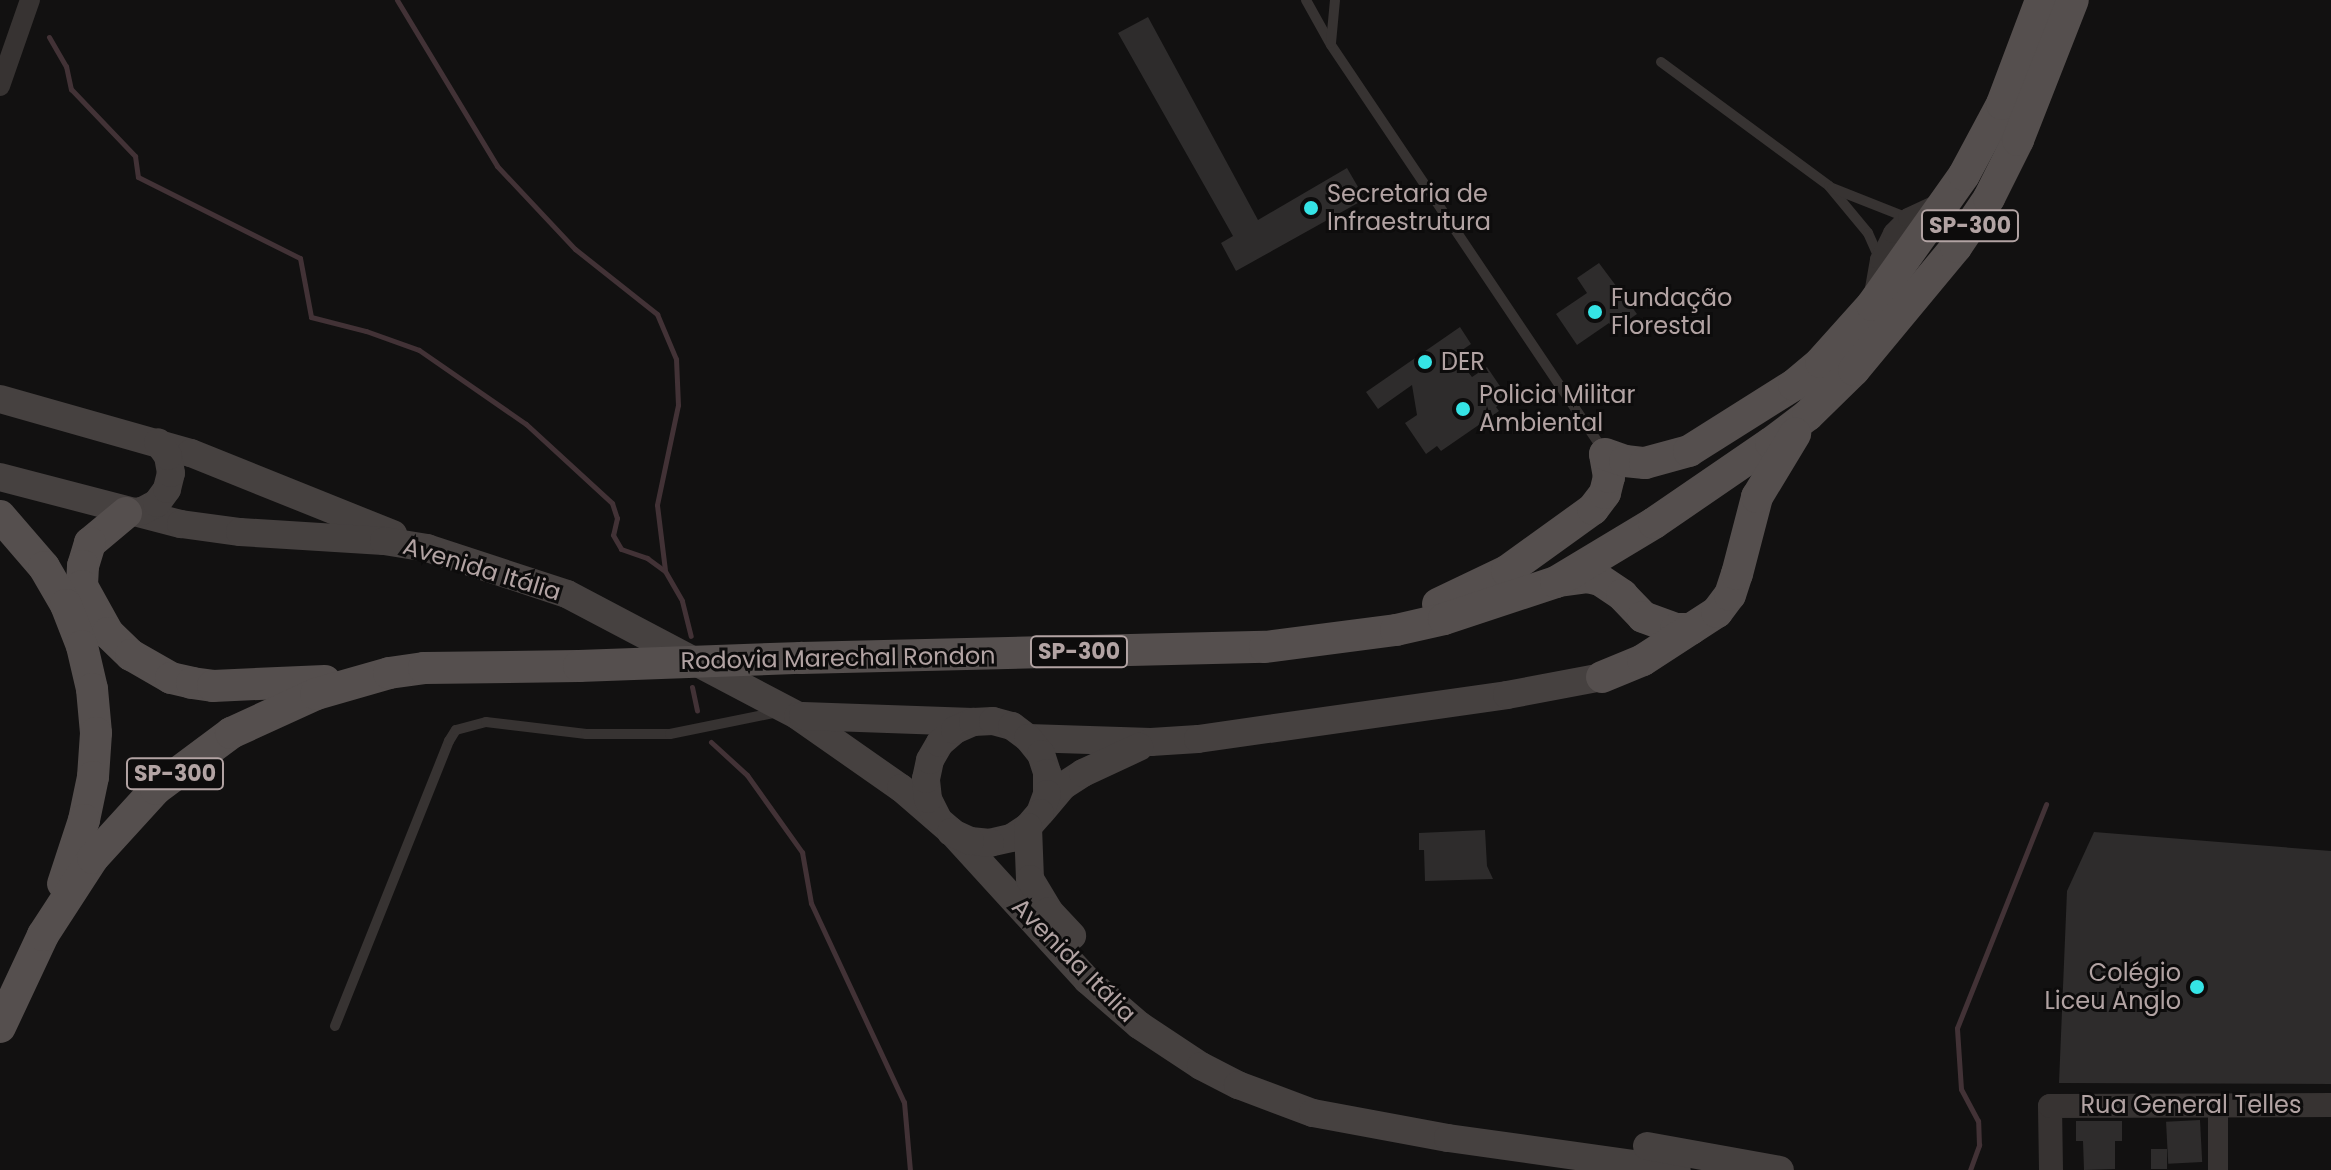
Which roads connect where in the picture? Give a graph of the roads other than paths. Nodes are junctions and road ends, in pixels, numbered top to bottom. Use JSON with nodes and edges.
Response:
{"nodes":[{"id":1,"x":30,"y":0,"type":"edge"},
{"id":2,"x":1306,"y":0,"type":"edge"},
{"id":3,"x":1335,"y":0,"type":"edge"},
{"id":4,"x":2041,"y":0,"type":"edge"},
{"id":5,"x":2073,"y":0,"type":"edge"},
{"id":6,"x":1331,"y":45,"type":"junction"},
{"id":7,"x":1661,"y":62,"type":"dead end"},
{"id":8,"x":0,"y":86,"type":"edge"},
{"id":9,"x":1829,"y":186,"type":"junction"},
{"id":10,"x":1947,"y":201,"type":"junction"},
{"id":11,"x":1908,"y":218,"type":"junction"},
{"id":12,"x":1880,"y":260,"type":"junction"},
{"id":13,"x":1872,"y":305,"type":"junction"},
{"id":14,"x":2,"y":398,"type":"edge"},
{"id":15,"x":1808,"y":415,"type":"junction"},
{"id":16,"x":158,"y":442,"type":"junction"},
{"id":17,"x":1605,"y":454,"type":"junction"},
{"id":18,"x":0,"y":477,"type":"edge"},
{"id":19,"x":126,"y":513,"type":"junction"},
{"id":20,"x":0,"y":516,"type":"edge"},
{"id":21,"x":427,"y":548,"type":"junction"},
{"id":22,"x":1556,"y":582,"type":"junction"},
{"id":23,"x":1633,"y":610,"type":"junction"},
{"id":24,"x":1691,"y":629,"type":"junction"},
{"id":25,"x":1357,"y":636,"type":"junction"},
{"id":26,"x":1602,"y":677,"type":"junction"},
{"id":27,"x":360,"y":680,"type":"junction"},
{"id":28,"x":793,"y":713,"type":"junction"},
{"id":29,"x":973,"y":722,"type":"junction"},
{"id":30,"x":1028,"y":738,"type":"junction"},
{"id":31,"x":1151,"y":742,"type":"junction"},
{"id":32,"x":1034,"y":820,"type":"junction"},
{"id":33,"x":944,"y":824,"type":"junction"},
{"id":34,"x":43,"y":935,"type":"junction"},
{"id":35,"x":335,"y":1026,"type":"dead end"},
{"id":36,"x":0,"y":1027,"type":"edge"},
{"id":37,"x":2218,"y":1104,"type":"junction"},
{"id":38,"x":2331,"y":1105,"type":"edge"},
{"id":39,"x":1677,"y":1170,"type":"edge"},
{"id":40,"x":1780,"y":1170,"type":"edge"},
{"id":41,"x":2051,"y":1170,"type":"edge"},
{"id":42,"x":2218,"y":1170,"type":"edge"}],
"edges":[{"from":1,"to":8,"type":"street"},
{"from":2,"to":6,"type":"lane"},
{"from":3,"to":6,"type":"lane"},
{"from":4,"to":10,"type":"main road"},
{"from":5,"to":15,"type":"main road","name":"Rodovia Marechal Rondon","number":"SP-300"},
{"from":6,"to":17,"type":"lane"},
{"from":7,"to":9,"type":"lane"},
{"from":9,"to":11,"type":"lane"},
{"from":9,"to":12,"type":"lane"},
{"from":10,"to":11,"type":"street"},
{"from":10,"to":13,"type":"main road"},
{"from":11,"to":12,"type":"street"},
{"from":12,"to":13,"type":"street"},
{"from":13,"to":17,"type":"main road"},
{"from":14,"to":16,"type":"main road"},
{"from":15,"to":22,"type":"main road","name":"Rodovia Marechal Rondon","number":"SP-300"},
{"from":15,"to":24,"type":"main road"},
{"from":16,"to":19,"type":"main road"},
{"from":16,"to":21,"type":"main road"},
{"from":17,"to":25,"type":"main road"},
{"from":18,"to":19,"type":"main road","name":"Avenida Itália"},
{"from":19,"to":21,"type":"main road","name":"Avenida Itália"},
{"from":19,"to":27,"type":"main road"},
{"from":20,"to":34,"type":"main road"},
{"from":21,"to":28,"type":"main road","name":"Avenida Itália"},
{"from":22,"to":23,"type":"main road"},
{"from":22,"to":25,"type":"main road","name":"Rodovia Marechal Rondon","number":"SP-300"},
{"from":23,"to":24,"type":"main road"},
{"from":23,"to":26,"type":"main road"},
{"from":24,"to":26,"type":"main road"},
{"from":25,"to":27,"type":"main road","name":"Rodovia Marechal Rondon","number":"SP-300","bridge":true},
{"from":26,"to":31,"type":"main road"},
{"from":27,"to":34,"type":"main road","name":"Rodovia Marechal Rondon","number":"SP-300"},
{"from":28,"to":29,"type":"main road","name":"Avenida Itália"},
{"from":28,"to":33,"type":"main road","name":"Avenida Itália"},
{"from":28,"to":35,"type":"lane"},
{"from":29,"to":30,"type":"main road"},
{"from":29,"to":33,"type":"main road"},
{"from":30,"to":31,"type":"main road"},
{"from":30,"to":32,"type":"main road"},
{"from":31,"to":32,"type":"main road"},
{"from":32,"to":33,"type":"main road"},
{"from":32,"to":40,"type":"main road","name":"Avenida Itália"},
{"from":33,"to":39,"type":"main road","name":"Avenida Itália"},
{"from":34,"to":36,"type":"main road","name":"Rodovia Marechal Rondon","number":"SP-300"},
{"from":37,"to":38,"type":"street","name":"Rua General Telles"},
{"from":37,"to":41,"type":"street","name":"Rua General Telles"},
{"from":37,"to":42,"type":"street"}]}
